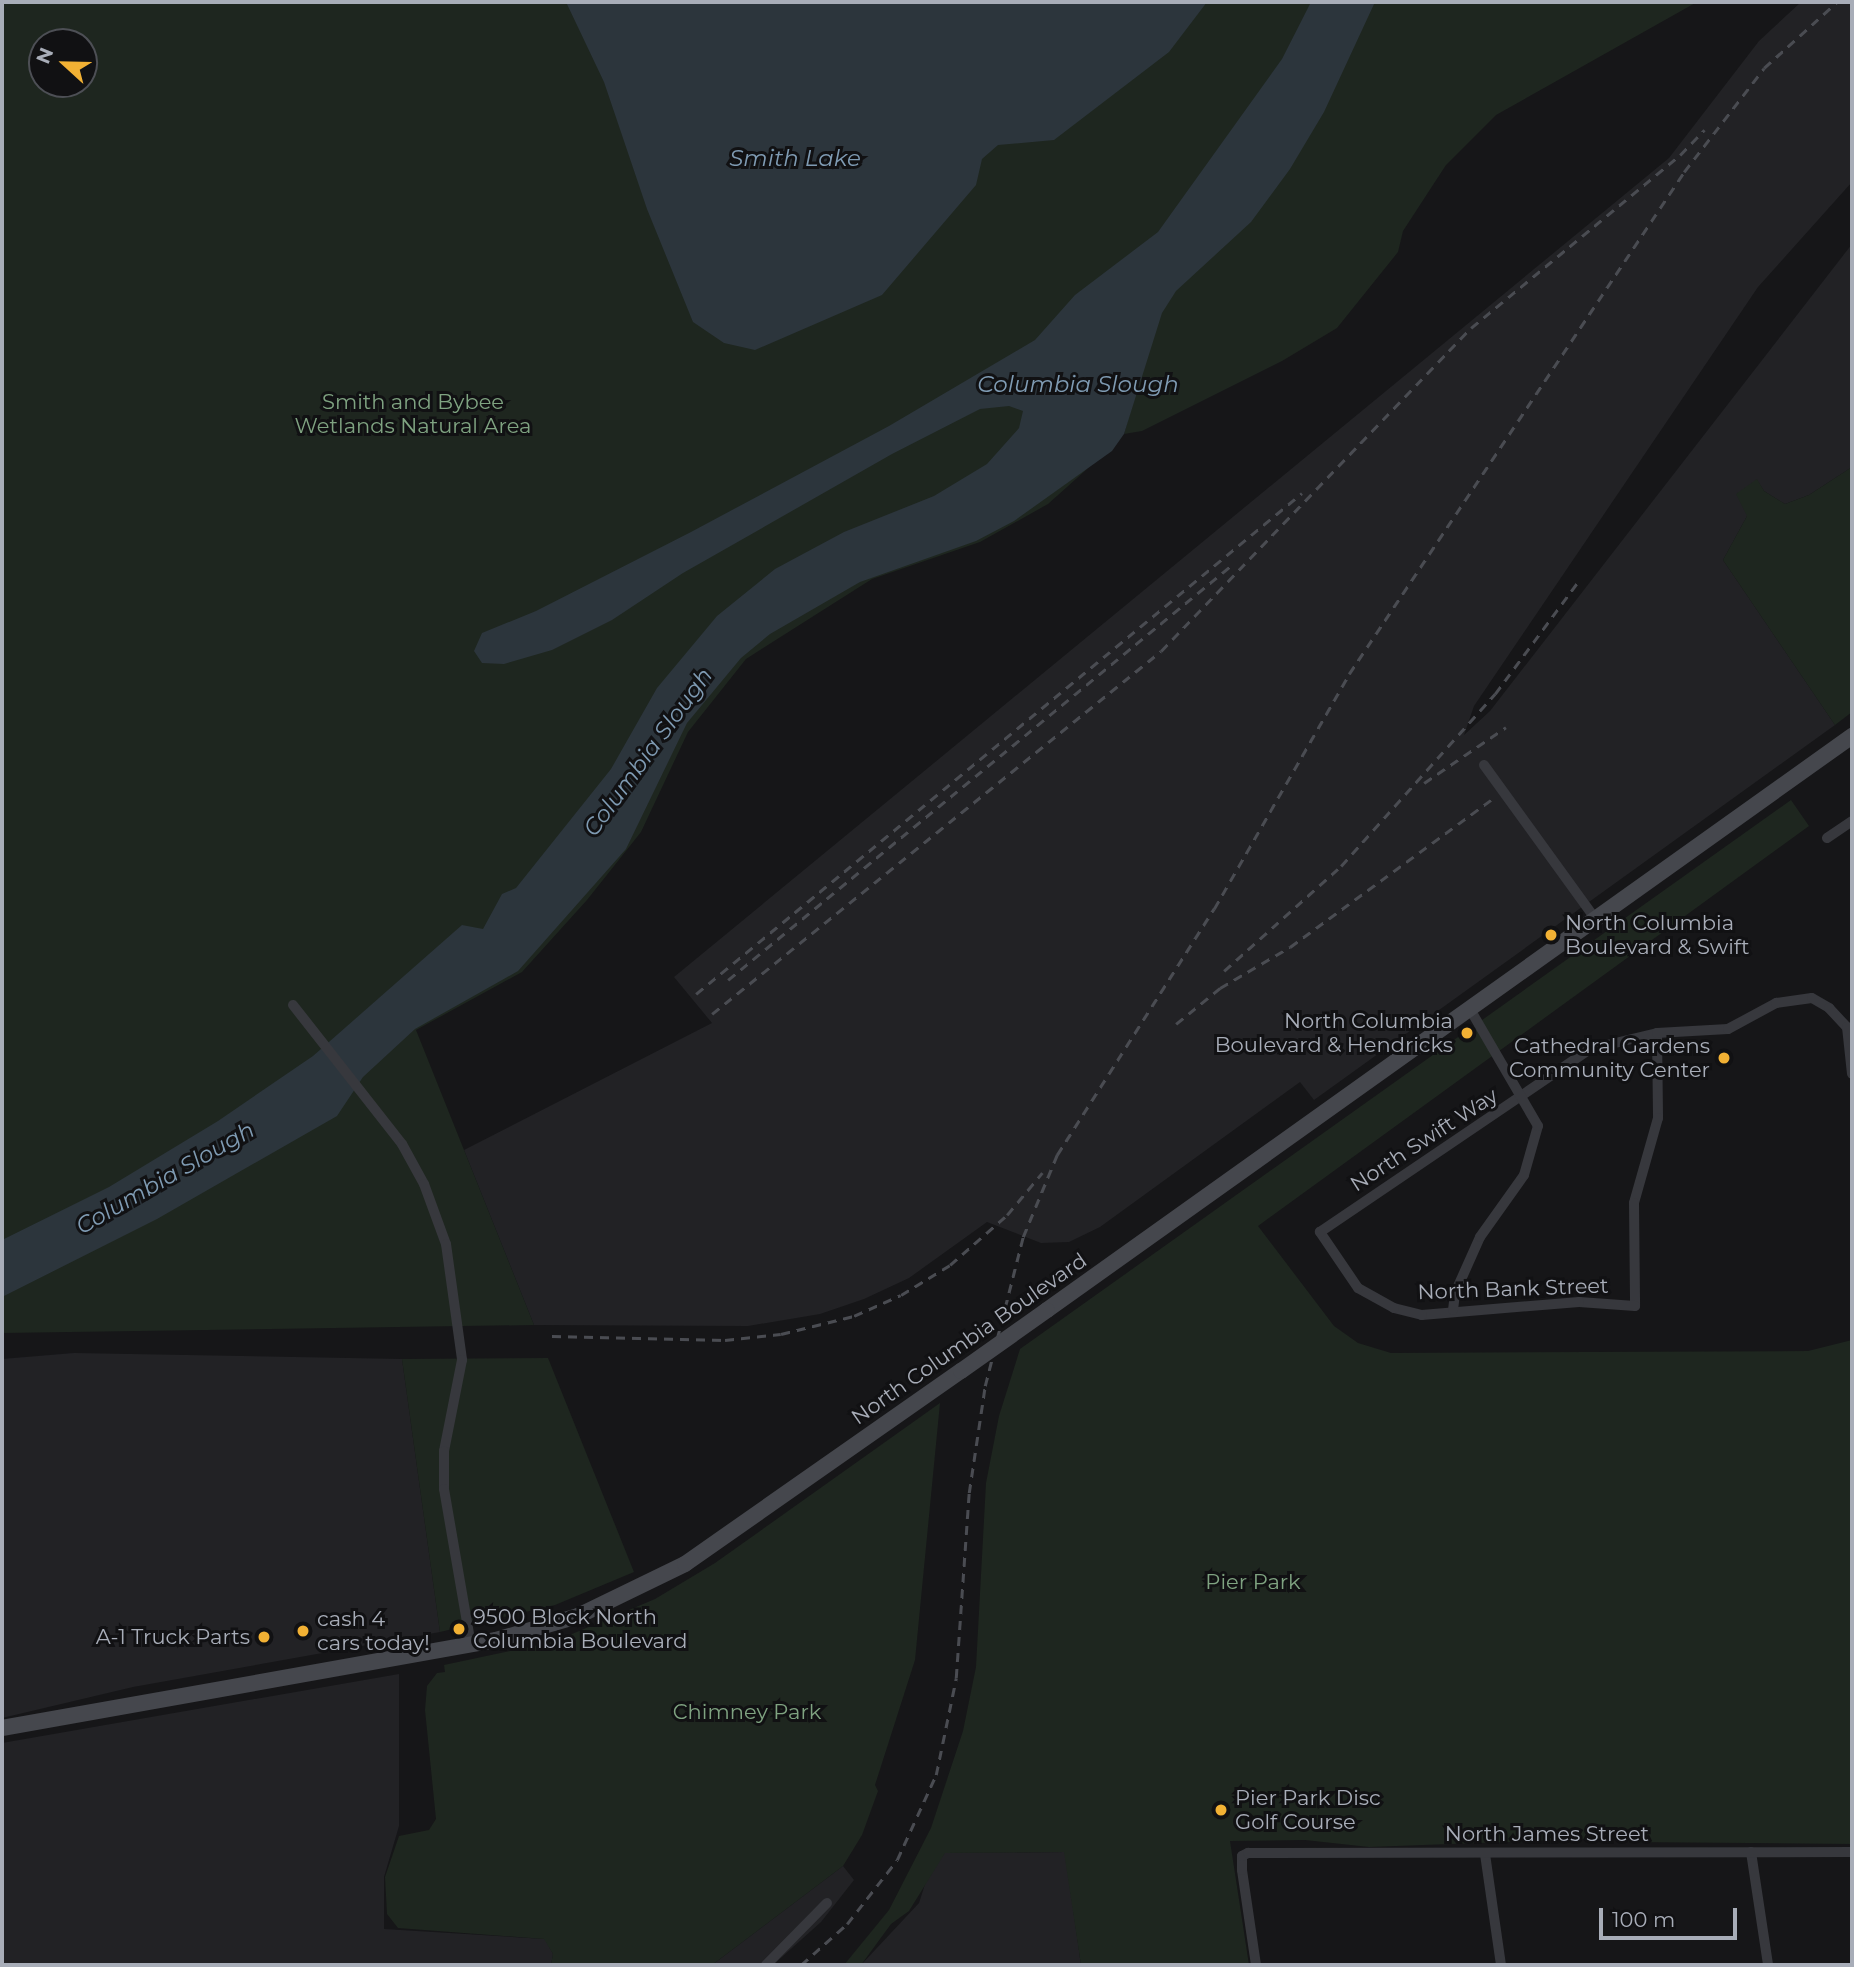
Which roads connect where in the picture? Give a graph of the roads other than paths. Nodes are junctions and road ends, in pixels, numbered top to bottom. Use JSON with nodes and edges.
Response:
{"nodes":[{"id":1,"x":1852,"y":736,"type":"edge"},
{"id":2,"x":1484,"y":765,"type":"dead end"},
{"id":3,"x":1852,"y":821,"type":"edge"},
{"id":4,"x":1827,"y":838,"type":"dead end"},
{"id":5,"x":1597,"y":921,"type":"junction"},
{"id":6,"x":293,"y":1005,"type":"dead end"},
{"id":7,"x":1471,"y":1011,"type":"junction"},
{"id":8,"x":1657,"y":1033,"type":"junction"},
{"id":9,"x":1852,"y":1074,"type":"edge"},
{"id":10,"x":1522,"y":1097,"type":"junction"},
{"id":11,"x":1320,"y":1232,"type":"joint"},
{"id":12,"x":1453,"y":1310,"type":"junction"},
{"id":13,"x":471,"y":1645,"type":"junction"},
{"id":14,"x":2,"y":1728,"type":"edge"},
{"id":15,"x":1751,"y":1852,"type":"junction"},
{"id":16,"x":1852,"y":1852,"type":"edge"},
{"id":17,"x":1485,"y":1854,"type":"junction"},
{"id":18,"x":827,"y":1903,"type":"dead end"},
{"id":19,"x":766,"y":1965,"type":"edge"},
{"id":20,"x":1256,"y":1965,"type":"edge"},
{"id":21,"x":1501,"y":1965,"type":"edge"},
{"id":22,"x":1768,"y":1965,"type":"edge"}],
"edges":[{"from":1,"to":5,"type":"main road","name":"North Columbia Boulevard"},
{"from":2,"to":5,"type":"street"},
{"from":3,"to":4,"type":"street"},
{"from":5,"to":7,"type":"main road","name":"North Columbia Boulevard"},
{"from":6,"to":13,"type":"street"},
{"from":7,"to":10,"type":"street"},
{"from":7,"to":13,"type":"main road","name":"North Columbia Boulevard","bridge":true},
{"from":8,"to":9,"type":"street","name":"North Swift Way"},
{"from":8,"to":10,"type":"street","name":"North Swift Way"},
{"from":8,"to":12,"type":"street","name":"North Bank Street"},
{"from":10,"to":11,"type":"street","name":"North Swift Way"},
{"from":10,"to":12,"type":"street"},
{"from":11,"to":12,"type":"street","name":"North Bank Street"},
{"from":13,"to":14,"type":"main road","name":"North Columbia Boulevard"},
{"from":15,"to":16,"type":"street","name":"North James Street"},
{"from":15,"to":17,"type":"street","name":"North James Street"},
{"from":15,"to":22,"type":"street"},
{"from":17,"to":20,"type":"street","name":"North James Street"},
{"from":17,"to":21,"type":"street"},
{"from":18,"to":19,"type":"street"}]}
